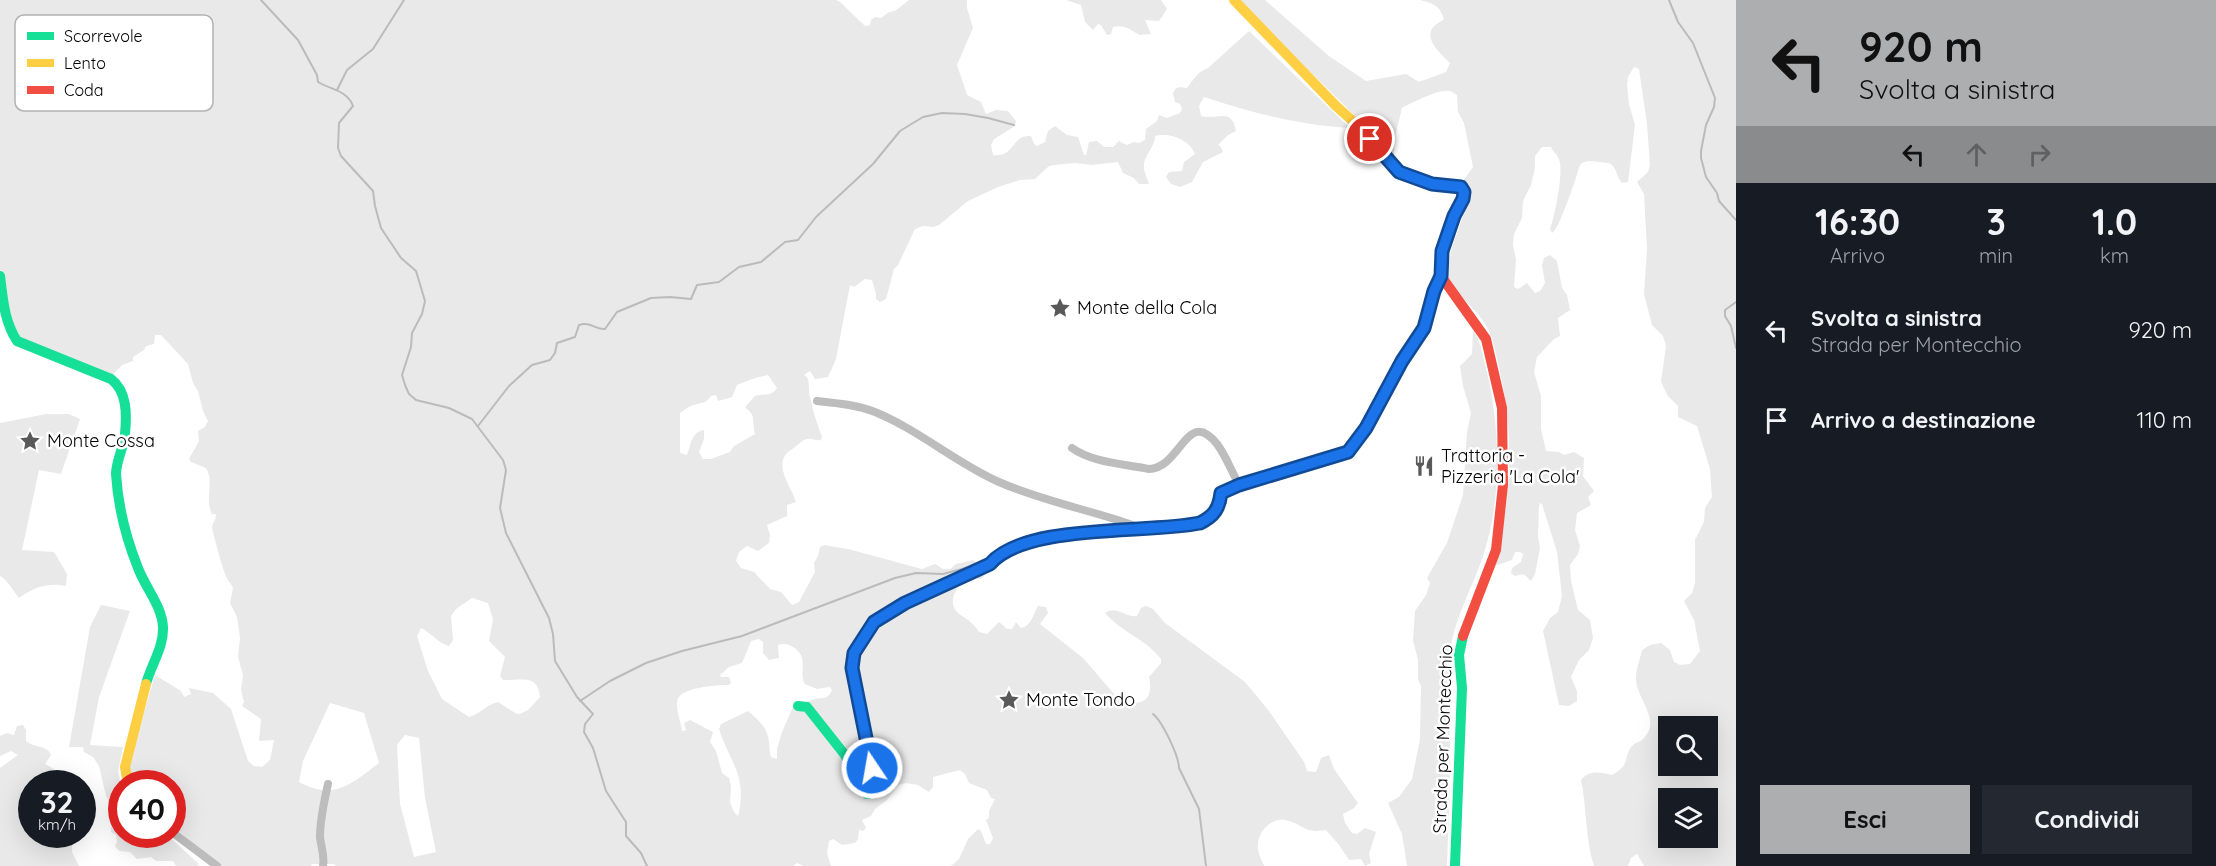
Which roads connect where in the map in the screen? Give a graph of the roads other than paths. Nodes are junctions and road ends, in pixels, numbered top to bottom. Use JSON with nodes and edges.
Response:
{"nodes":[{"id":1,"x":1234,"y":0,"type":"edge"},
{"id":2,"x":0,"y":276,"type":"edge"},
{"id":3,"x":1441,"y":276,"type":"junction"},
{"id":4,"x":817,"y":401,"type":"dead end"},
{"id":5,"x":1072,"y":448,"type":"dead end"},
{"id":6,"x":1239,"y":485,"type":"junction"},
{"id":7,"x":1142,"y":529,"type":"junction"},
{"id":8,"x":798,"y":706,"type":"dead end"},
{"id":9,"x":126,"y":770,"type":"edge"},
{"id":10,"x":328,"y":784,"type":"dead end"},
{"id":11,"x":186,"y":843,"type":"edge"},
{"id":12,"x":217,"y":866,"type":"edge"},
{"id":13,"x":323,"y":866,"type":"edge"},
{"id":14,"x":1455,"y":866,"type":"edge"}],
"edges":[{"from":1,"to":3,"type":"street"},
{"from":2,"to":9,"type":"street"},
{"from":3,"to":6,"type":"street"},
{"from":3,"to":14,"type":"street","name":"Strada per Montecchio"},
{"from":4,"to":7,"type":"street"},
{"from":5,"to":6,"type":"street"},
{"from":6,"to":7,"type":"street"},
{"from":7,"to":8,"type":"street"},
{"from":10,"to":13,"type":"street"},
{"from":11,"to":12,"type":"street"}]}
